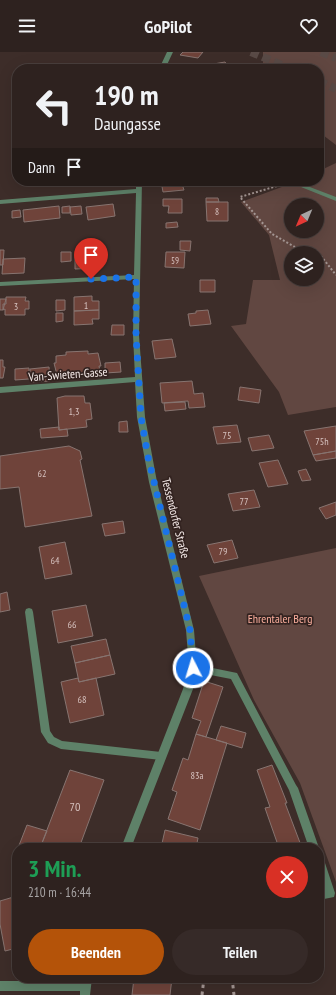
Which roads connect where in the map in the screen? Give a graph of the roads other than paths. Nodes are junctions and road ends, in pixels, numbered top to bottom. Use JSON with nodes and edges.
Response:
{"nodes":[{"id":1,"x":170,"y":52,"type":"edge"},
{"id":2,"x":164,"y":64,"type":"edge"},
{"id":3,"x":139,"y":186,"type":"edge"},
{"id":4,"x":302,"y":186,"type":"edge"},
{"id":5,"x":139,"y":192,"type":"junction"},
{"id":6,"x":336,"y":199,"type":"edge"},
{"id":7,"x":0,"y":202,"type":"edge"},
{"id":8,"x":136,"y":277,"type":"junction"},
{"id":9,"x":0,"y":284,"type":"edge"},
{"id":10,"x":138,"y":379,"type":"junction"},
{"id":11,"x":0,"y":390,"type":"edge"},
{"id":12,"x":29,"y":612,"type":"dead end"},
{"id":13,"x":193,"y":668,"type":"junction"},
{"id":14,"x":161,"y":756,"type":"junction"},
{"id":15,"x":128,"y":843,"type":"edge"},
{"id":16,"x":312,"y":843,"type":"edge"},
{"id":17,"x":324,"y":876,"type":"edge"},
{"id":18,"x":324,"y":894,"type":"edge"},
{"id":19,"x":0,"y":986,"type":"edge"},
{"id":20,"x":86,"y":986,"type":"edge"}],
"edges":[{"from":1,"to":2,"type":"street"},
{"from":3,"to":5,"type":"street","name":"Tessendorfer Straße"},
{"from":4,"to":6,"type":"street"},
{"from":5,"to":7,"type":"street"},
{"from":5,"to":8,"type":"street","name":"Tessendorfer Straße"},
{"from":8,"to":9,"type":"street"},
{"from":8,"to":10,"type":"street","name":"Tessendorfer Straße"},
{"from":10,"to":11,"type":"street","name":"Van-Swieten-Gasse"},
{"from":10,"to":13,"type":"street","name":"Tessendorfer Straße"},
{"from":12,"to":14,"type":"street"},
{"from":13,"to":14,"type":"street","name":"Tessendorfer Straße"},
{"from":13,"to":16,"type":"street"},
{"from":14,"to":15,"type":"street","name":"Tessendorfer Straße"},
{"from":17,"to":18,"type":"street"},
{"from":19,"to":20,"type":"street"}]}
